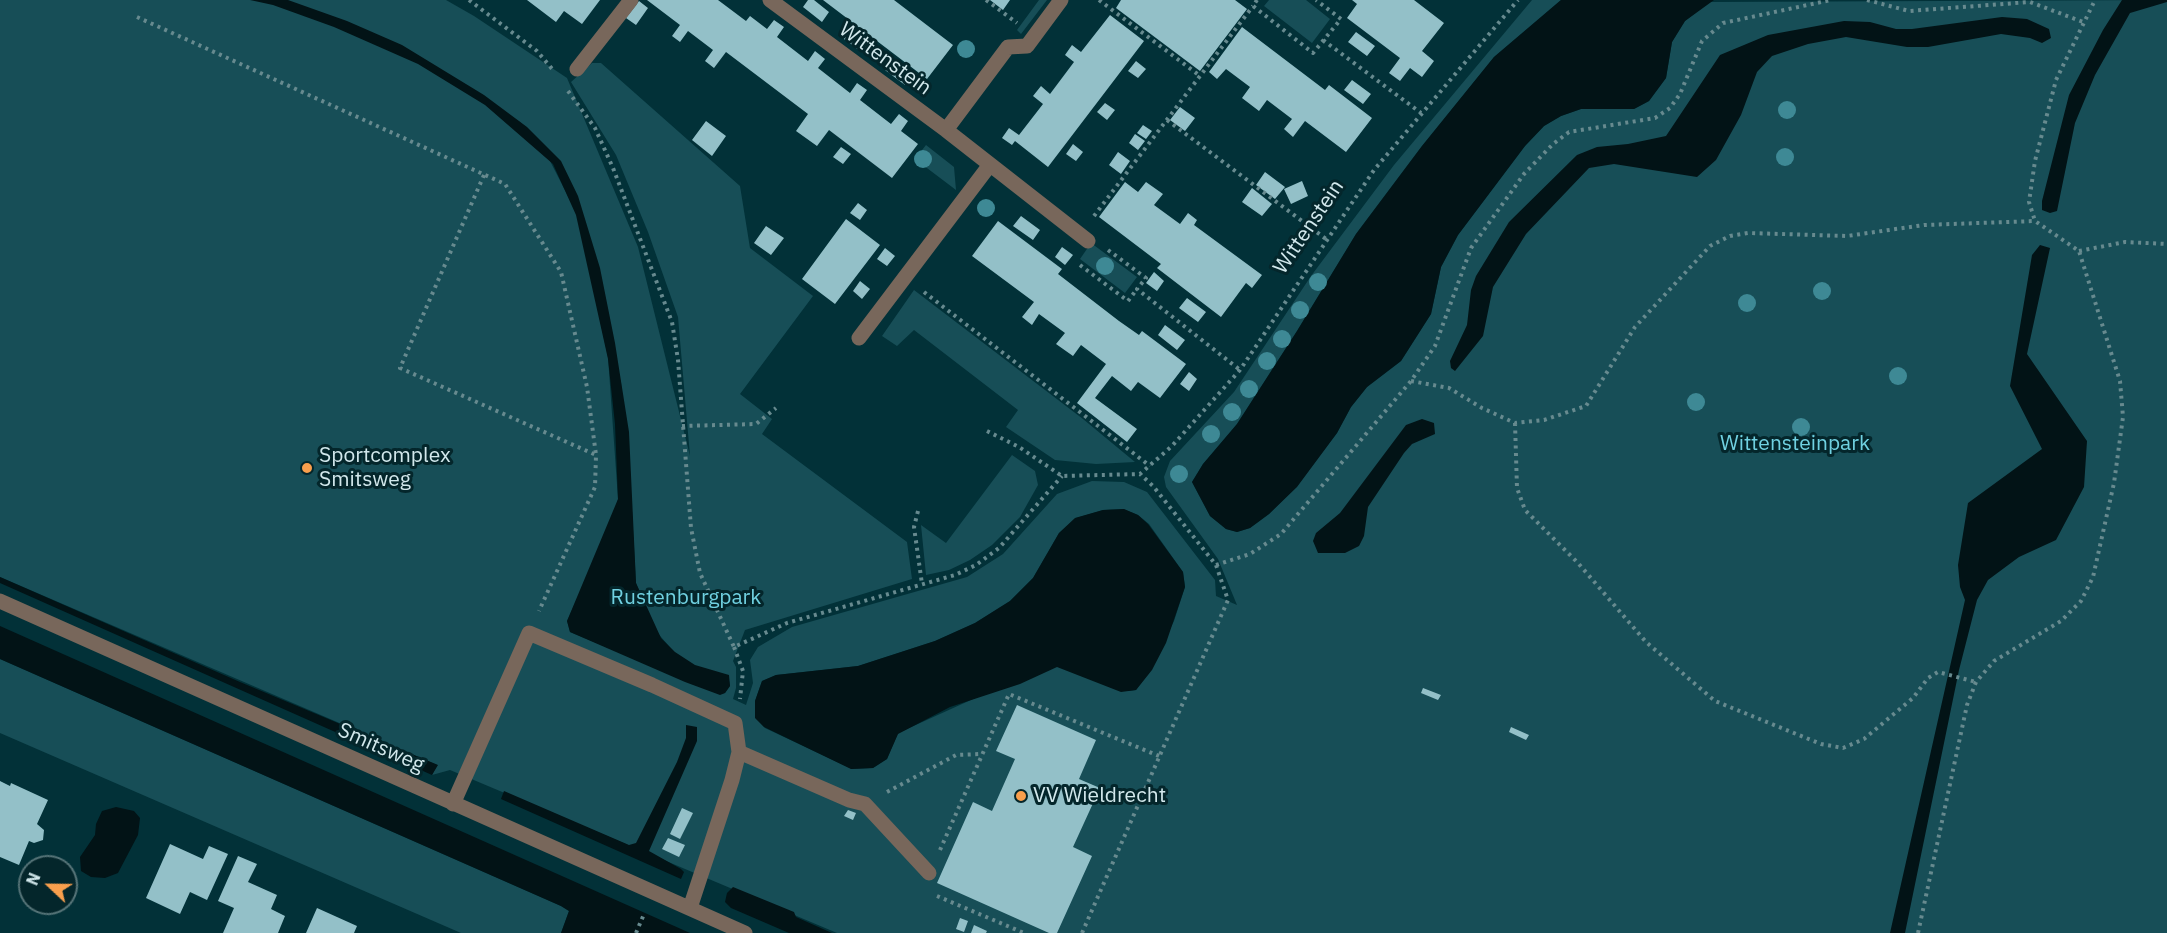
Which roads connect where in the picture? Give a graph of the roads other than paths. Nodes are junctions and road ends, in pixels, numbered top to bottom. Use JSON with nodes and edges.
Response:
{"nodes":[{"id":1,"x":631,"y":0,"type":"edge"},
{"id":2,"x":770,"y":0,"type":"edge"},
{"id":3,"x":1061,"y":0,"type":"edge"},
{"id":4,"x":577,"y":69,"type":"dead end"},
{"id":5,"x":946,"y":130,"type":"junction"},
{"id":6,"x":989,"y":166,"type":"junction"},
{"id":7,"x":1084,"y":238,"type":"road end"},
{"id":8,"x":859,"y":338,"type":"dead end"},
{"id":9,"x":0,"y":601,"type":"edge"},
{"id":10,"x":739,"y":752,"type":"junction"},
{"id":11,"x":453,"y":804,"type":"junction"},
{"id":12,"x":929,"y":873,"type":"road end"},
{"id":13,"x":690,"y":908,"type":"junction"},
{"id":14,"x":745,"y":933,"type":"edge"}],
"edges":[{"from":1,"to":4,"type":"street"},
{"from":2,"to":5,"type":"street","name":"Wittenstein"},
{"from":3,"to":5,"type":"street"},
{"from":5,"to":6,"type":"street","name":"Wittenstein"},
{"from":6,"to":7,"type":"street","name":"Wittenstein"},
{"from":6,"to":8,"type":"street"},
{"from":9,"to":11,"type":"street","name":"Smitsweg"},
{"from":10,"to":11,"type":"street"},
{"from":10,"to":12,"type":"street"},
{"from":10,"to":13,"type":"street"},
{"from":11,"to":13,"type":"street","name":"Smitsweg"},
{"from":13,"to":14,"type":"street","name":"Smitsweg"}]}
